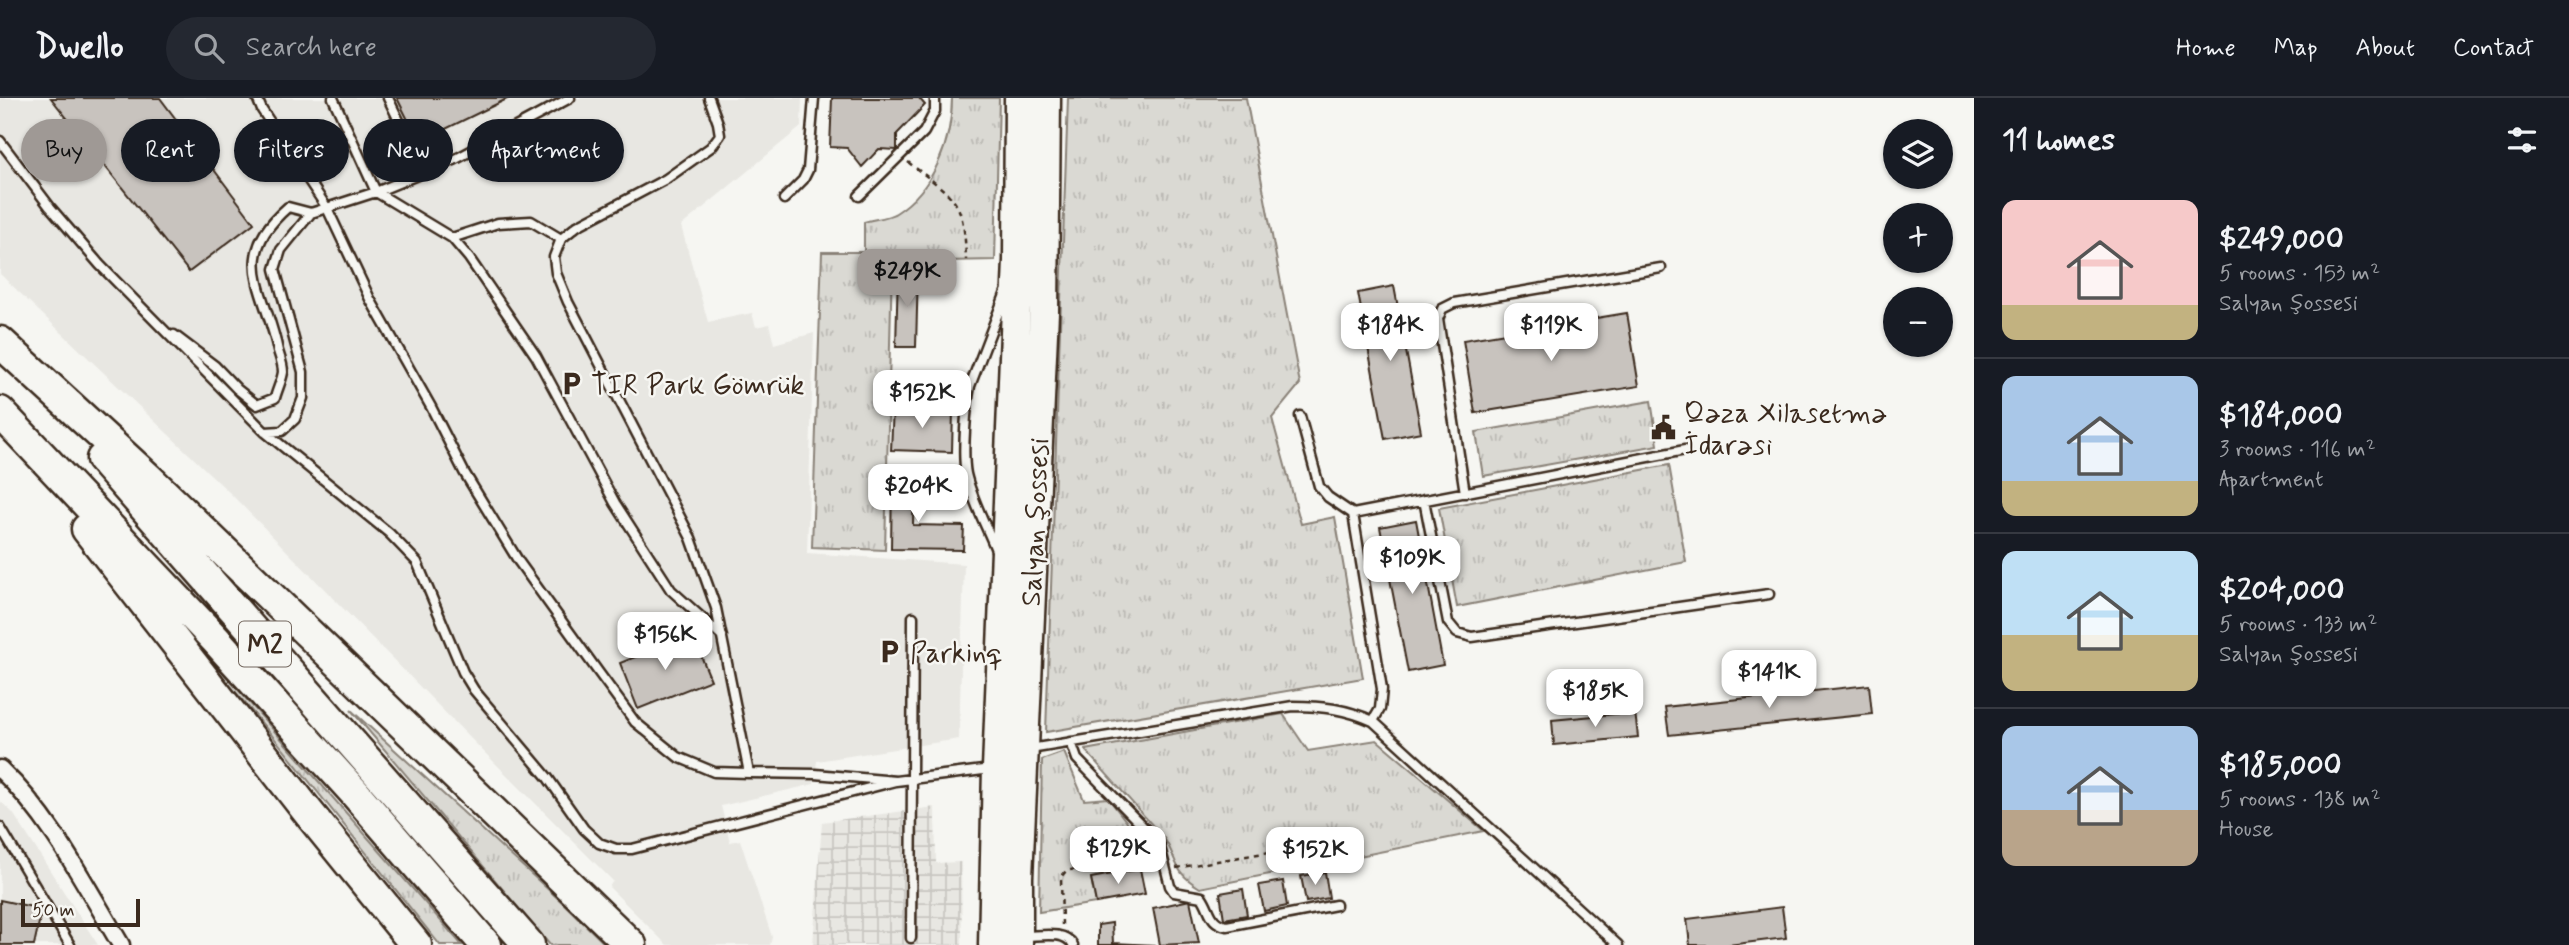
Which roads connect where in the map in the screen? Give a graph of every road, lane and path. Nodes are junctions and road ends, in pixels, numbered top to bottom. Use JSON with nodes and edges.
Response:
{"nodes":[{"id":1,"x":257,"y":98,"type":"edge"},
{"id":2,"x":333,"y":98,"type":"edge"},
{"id":3,"x":388,"y":98,"type":"edge"},
{"id":4,"x":570,"y":98,"type":"edge"},
{"id":5,"x":709,"y":98,"type":"edge"},
{"id":6,"x":814,"y":98,"type":"edge"},
{"id":7,"x":935,"y":98,"type":"edge"},
{"id":8,"x":1019,"y":98,"type":"edge"},
{"id":9,"x":1046,"y":98,"type":"edge"},
{"id":10,"x":398,"y":119,"type":"edge"},
{"id":11,"x":0,"y":141,"type":"edge"},
{"id":12,"x":900,"y":156,"type":"junction"},
{"id":13,"x":453,"y":160,"type":"edge"},
{"id":14,"x":400,"y":182,"type":"edge"},
{"id":15,"x":376,"y":192,"type":"junction"},
{"id":16,"x":859,"y":196,"type":"dead end"},
{"id":17,"x":785,"y":199,"type":"dead end"},
{"id":18,"x":327,"y":208,"type":"junction"},
{"id":19,"x":311,"y":213,"type":"junction"},
{"id":20,"x":452,"y":238,"type":"junction"},
{"id":21,"x":561,"y":239,"type":"junction"},
{"id":22,"x":966,"y":260,"type":"dead end"},
{"id":23,"x":1018,"y":260,"type":"junction"},
{"id":24,"x":1661,"y":268,"type":"dead end"},
{"id":25,"x":156,"y":322,"type":"junction"},
{"id":26,"x":0,"y":343,"type":"edge"},
{"id":27,"x":0,"y":412,"type":"edge"},
{"id":28,"x":1300,"y":416,"type":"dead end"},
{"id":29,"x":0,"y":419,"type":"edge"},
{"id":30,"x":265,"y":432,"type":"junction"},
{"id":31,"x":1685,"y":450,"type":"dead end"},
{"id":32,"x":1465,"y":493,"type":"junction"},
{"id":33,"x":1424,"y":500,"type":"junction"},
{"id":34,"x":1353,"y":514,"type":"junction"},
{"id":35,"x":1006,"y":572,"type":"junction"},
{"id":36,"x":1769,"y":594,"type":"dead end"},
{"id":37,"x":913,"y":617,"type":"dead end"},
{"id":38,"x":723,"y":636,"type":"junction"},
{"id":39,"x":1373,"y":721,"type":"junction"},
{"id":40,"x":1071,"y":743,"type":"junction"},
{"id":41,"x":1024,"y":750,"type":"junction"},
{"id":42,"x":997,"y":768,"type":"junction"},
{"id":43,"x":0,"y":769,"type":"edge"},
{"id":44,"x":749,"y":773,"type":"junction"},
{"id":45,"x":911,"y":779,"type":"junction"},
{"id":46,"x":895,"y":781,"type":"junction"},
{"id":47,"x":0,"y":827,"type":"edge"},
{"id":48,"x":1346,"y":839,"type":"dead end"},
{"id":49,"x":1161,"y":850,"type":"junction"},
{"id":50,"x":1166,"y":870,"type":"junction"},
{"id":51,"x":1336,"y":905,"type":"dead end"},
{"id":52,"x":1062,"y":936,"type":"junction"},
{"id":53,"x":911,"y":938,"type":"dead end"},
{"id":54,"x":1010,"y":942,"type":"edge"},
{"id":55,"x":70,"y":945,"type":"edge"},
{"id":56,"x":121,"y":945,"type":"edge"},
{"id":57,"x":416,"y":945,"type":"edge"},
{"id":58,"x":486,"y":945,"type":"edge"},
{"id":59,"x":529,"y":945,"type":"edge"},
{"id":60,"x":631,"y":945,"type":"edge"},
{"id":61,"x":1073,"y":945,"type":"edge"},
{"id":62,"x":1618,"y":945,"type":"edge"}],
"edges":[{"from":1,"to":18,"type":"lane"},
{"from":2,"to":15,"type":"lane"},
{"from":3,"to":10,"type":"lane"},
{"from":4,"to":13,"type":"lane"},
{"from":5,"to":21,"type":"lane"},
{"from":6,"to":17,"type":"lane"},
{"from":7,"to":12,"type":"lane"},
{"from":8,"to":23,"type":"highway","name":"Salyan şossesi"},
{"from":9,"to":41,"type":"highway","name":"Salyan şossesi"},
{"from":11,"to":25,"type":"lane"},
{"from":12,"to":16,"type":"lane"},
{"from":12,"to":22,"type":"path"},
{"from":14,"to":15,"type":"lane"},
{"from":15,"to":18,"type":"lane"},
{"from":15,"to":20,"type":"lane"},
{"from":18,"to":19,"type":"lane"},
{"from":18,"to":44,"type":"lane"},
{"from":19,"to":25,"type":"lane"},
{"from":19,"to":30,"type":"lane"},
{"from":20,"to":21,"type":"lane"},
{"from":20,"to":38,"type":"lane"},
{"from":21,"to":38,"type":"lane"},
{"from":23,"to":35,"type":"highway","name":"Salyan şossesi"},
{"from":23,"to":35,"type":"lane"},
{"from":24,"to":32,"type":"lane"},
{"from":25,"to":30,"type":"lane"},
{"from":26,"to":59,"type":"highway","number":"M2"},
{"from":26,"to":60,"type":"highway"},
{"from":27,"to":58,"type":"highway","number":"M2"},
{"from":28,"to":34,"type":"lane"},
{"from":29,"to":57,"type":"highway"},
{"from":30,"to":46,"type":"lane"},
{"from":31,"to":32,"type":"lane"},
{"from":32,"to":33,"type":"lane"},
{"from":33,"to":34,"type":"lane"},
{"from":33,"to":36,"type":"lane"},
{"from":34,"to":39,"type":"lane"},
{"from":35,"to":42,"type":"highway","name":"Salyan şossesi"},
{"from":37,"to":45,"type":"lane"},
{"from":38,"to":44,"type":"lane"},
{"from":39,"to":40,"type":"lane"},
{"from":39,"to":62,"type":"lane"},
{"from":40,"to":41,"type":"lane"},
{"from":40,"to":49,"type":"lane"},
{"from":41,"to":54,"type":"highway","name":"Salyan şossesi"},
{"from":42,"to":45,"type":"lane"},
{"from":42,"to":54,"type":"highway","name":"Salyan şossesi"},
{"from":43,"to":56,"type":"street"},
{"from":44,"to":46,"type":"lane"},
{"from":45,"to":46,"type":"lane"},
{"from":45,"to":53,"type":"lane"},
{"from":47,"to":55,"type":"lane"},
{"from":48,"to":50,"type":"path"},
{"from":49,"to":50,"type":"lane"},
{"from":49,"to":52,"type":"path"},
{"from":50,"to":51,"type":"lane"},
{"from":52,"to":54,"type":"lane"},
{"from":52,"to":61,"type":"lane"}]}
